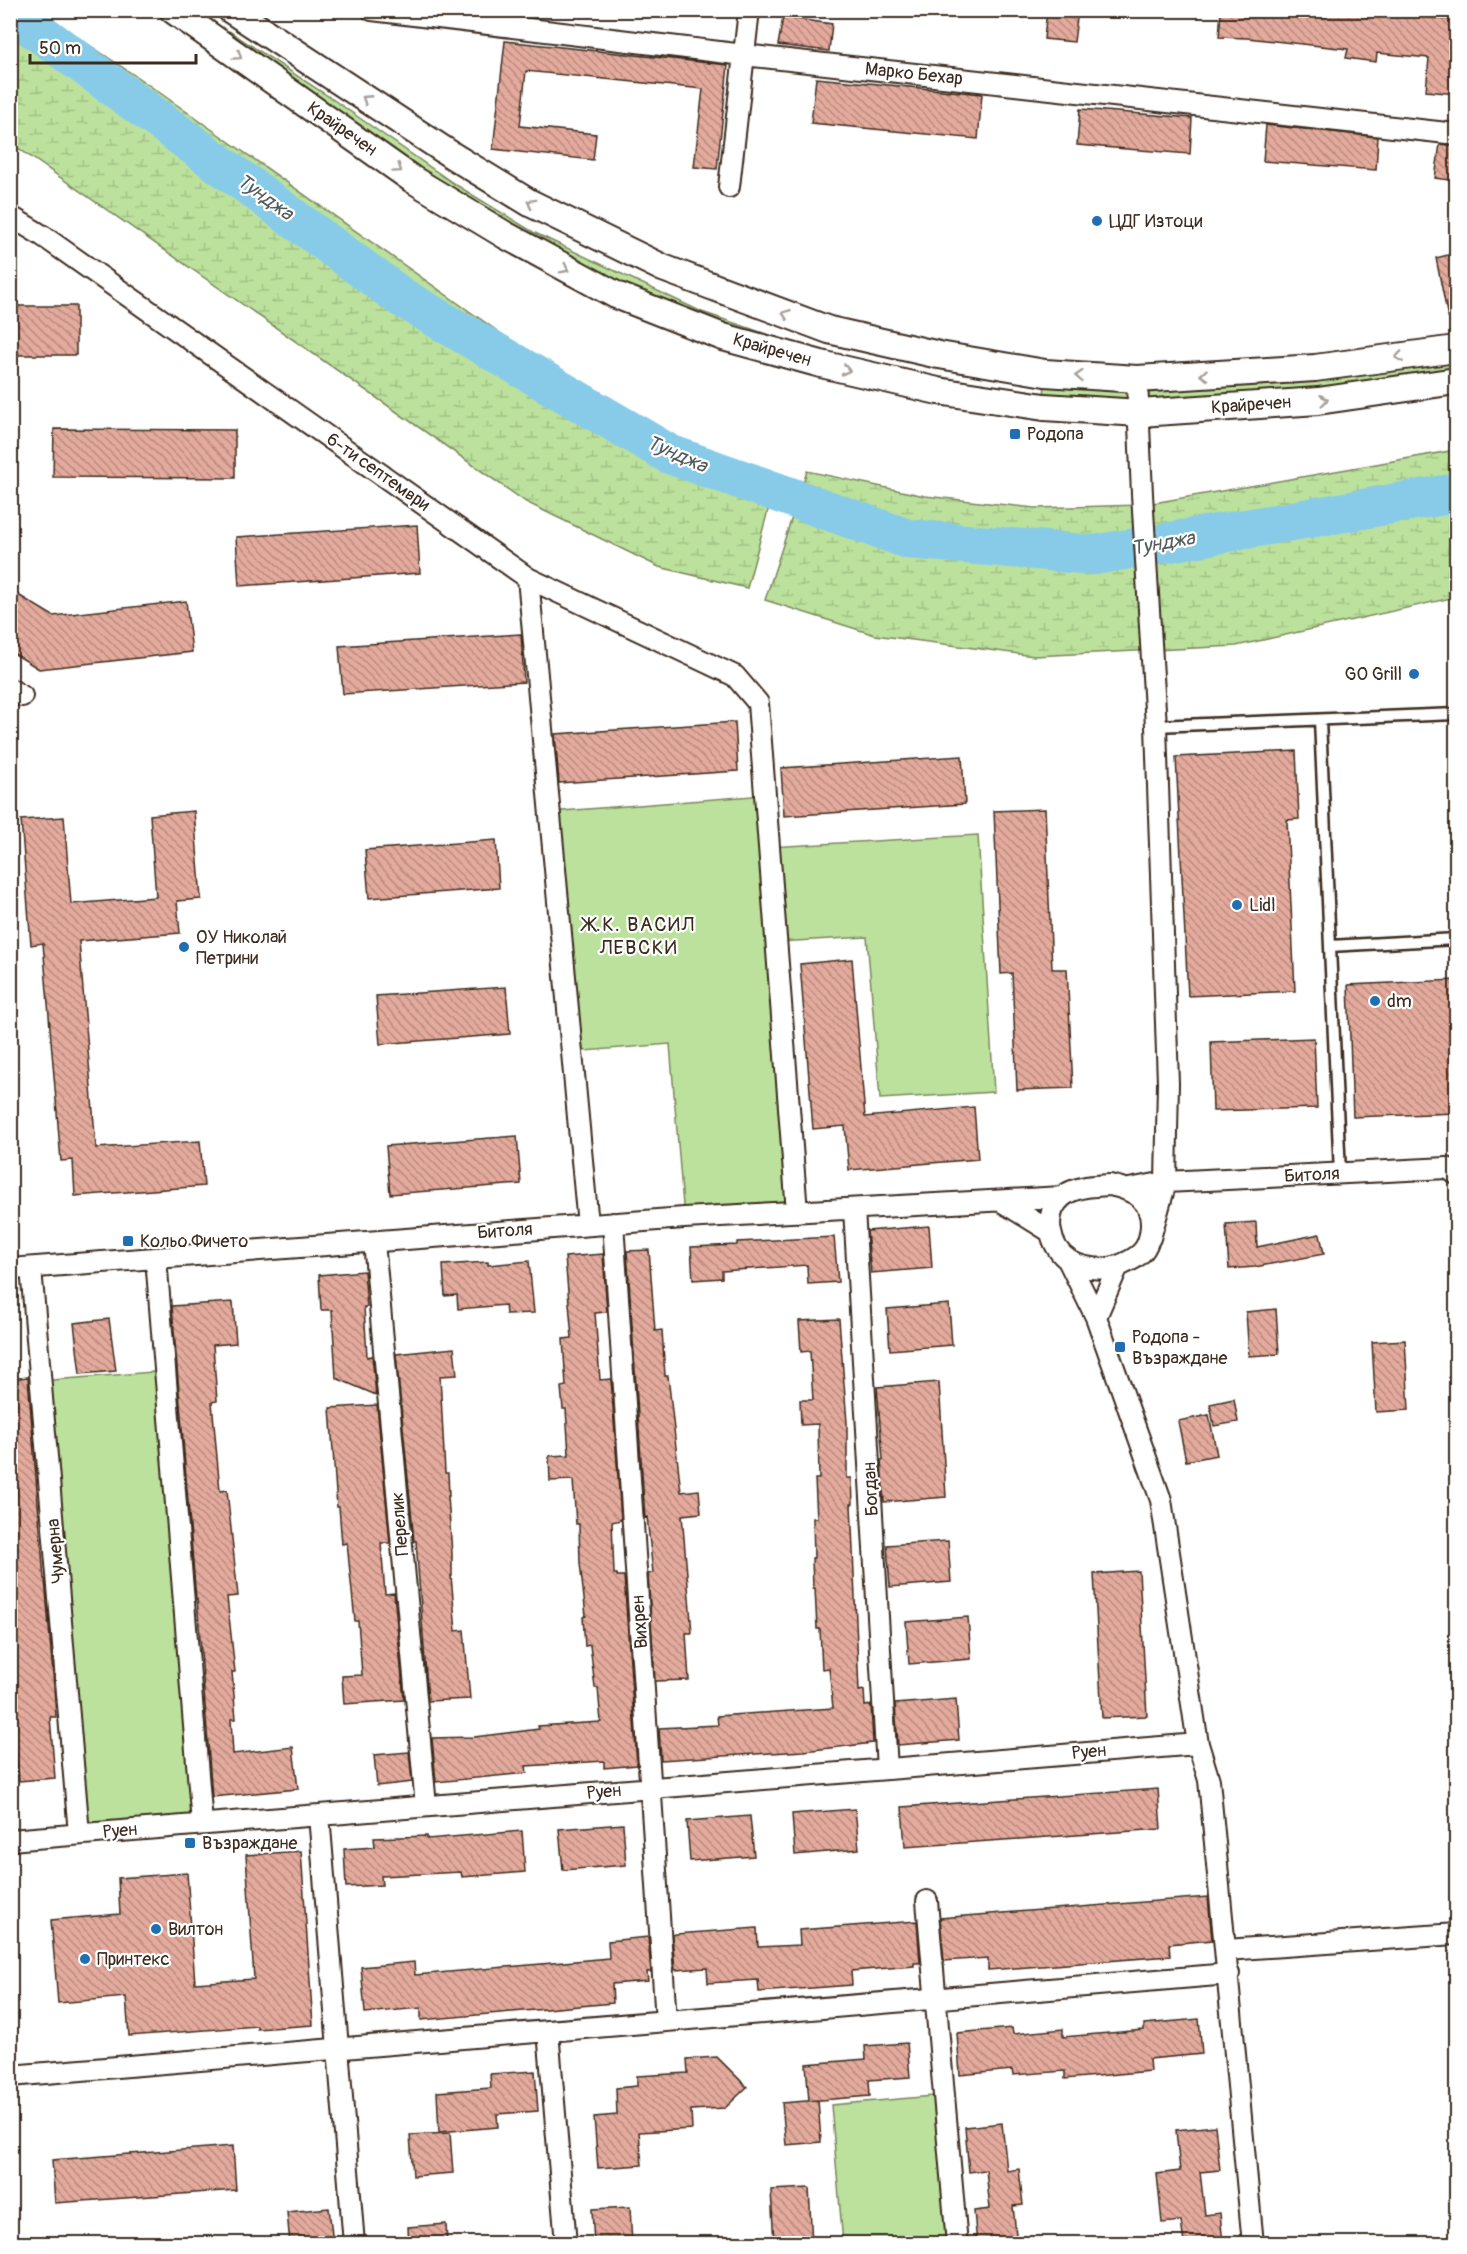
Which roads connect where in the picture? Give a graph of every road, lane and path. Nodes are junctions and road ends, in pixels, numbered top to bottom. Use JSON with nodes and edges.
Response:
{"nodes":[{"id":1,"x":173,"y":10,"type":"edge"},
{"id":2,"x":231,"y":10,"type":"edge"},
{"id":3,"x":749,"y":10,"type":"edge"},
{"id":4,"x":372,"y":11,"type":"edge"},
{"id":5,"x":744,"y":55,"type":"junction"},
{"id":6,"x":1456,"y":134,"type":"edge"},
{"id":7,"x":729,"y":188,"type":"dead end"},
{"id":8,"x":10,"y":216,"type":"edge"},
{"id":9,"x":1456,"y":349,"type":"edge"},
{"id":10,"x":1137,"y":379,"type":"junction"},
{"id":11,"x":1456,"y":381,"type":"edge"},
{"id":12,"x":1140,"y":413,"type":"junction"},
{"id":13,"x":528,"y":578,"type":"junction"},
{"id":14,"x":1456,"y":714,"type":"edge"},
{"id":15,"x":1320,"y":720,"type":"junction"},
{"id":16,"x":1156,"y":726,"type":"junction"},
{"id":17,"x":1456,"y":939,"type":"edge"},
{"id":18,"x":1330,"y":946,"type":"junction"},
{"id":19,"x":1340,"y":1174,"type":"junction"},
{"id":20,"x":1456,"y":1174,"type":"edge"},
{"id":21,"x":1166,"y":1182,"type":"junction"},
{"id":22,"x":1130,"y":1190,"type":"junction"},
{"id":23,"x":1062,"y":1197,"type":"junction"},
{"id":24,"x":1001,"y":1201,"type":"junction"},
{"id":25,"x":854,"y":1209,"type":"junction"},
{"id":26,"x":797,"y":1212,"type":"junction"},
{"id":27,"x":613,"y":1223,"type":"junction"},
{"id":28,"x":588,"y":1225,"type":"junction"},
{"id":29,"x":1050,"y":1232,"type":"junction"},
{"id":30,"x":1150,"y":1238,"type":"junction"},
{"id":31,"x":374,"y":1242,"type":"junction"},
{"id":32,"x":156,"y":1258,"type":"junction"},
{"id":33,"x":1068,"y":1260,"type":"junction"},
{"id":34,"x":1118,"y":1266,"type":"junction"},
{"id":35,"x":31,"y":1268,"type":"junction"},
{"id":36,"x":10,"y":1269,"type":"edge"},
{"id":37,"x":1096,"y":1317,"type":"junction"},
{"id":38,"x":1198,"y":1743,"type":"junction"},
{"id":39,"x":888,"y":1769,"type":"junction"},
{"id":40,"x":651,"y":1788,"type":"junction"},
{"id":41,"x":426,"y":1806,"type":"junction"},
{"id":42,"x":319,"y":1815,"type":"junction"},
{"id":43,"x":202,"y":1824,"type":"junction"},
{"id":44,"x":80,"y":1834,"type":"junction"},
{"id":45,"x":10,"y":1840,"type":"edge"},
{"id":46,"x":927,"y":1901,"type":"dead end"},
{"id":47,"x":1456,"y":1935,"type":"edge"},
{"id":48,"x":1226,"y":1950,"type":"junction"},
{"id":49,"x":1229,"y":1974,"type":"junction"},
{"id":50,"x":936,"y":1998,"type":"junction"},
{"id":51,"x":666,"y":2021,"type":"junction"},
{"id":52,"x":548,"y":2031,"type":"junction"},
{"id":53,"x":338,"y":2049,"type":"junction"},
{"id":54,"x":10,"y":2076,"type":"edge"},
{"id":55,"x":354,"y":2244,"type":"edge"},
{"id":56,"x":566,"y":2244,"type":"edge"},
{"id":57,"x":957,"y":2244,"type":"edge"},
{"id":58,"x":1253,"y":2244,"type":"edge"}],
"edges":[{"from":1,"to":12,"type":"street","name":"Крайречен","one_way":true},
{"from":10,"to":2,"type":"street","name":"Крайречен","one_way":true},
{"from":3,"to":5,"type":"street"},
{"from":4,"to":5,"type":"street","name":"Марко Бехар"},
{"from":5,"to":6,"type":"street","name":"Марко Бехар"},
{"from":5,"to":7,"type":"street"},
{"from":8,"to":13,"type":"street","name":"6-ти септември"},
{"from":9,"to":10,"type":"street","name":"Крайречен","one_way":true},
{"from":10,"to":12,"type":"street"},
{"from":12,"to":11,"type":"street","name":"Крайречен","one_way":true},
{"from":12,"to":16,"type":"street"},
{"from":13,"to":26,"type":"street","name":"6-ти септември"},
{"from":13,"to":28,"type":"street"},
{"from":14,"to":15,"type":"lane"},
{"from":15,"to":16,"type":"lane"},
{"from":15,"to":18,"type":"lane"},
{"from":16,"to":21,"type":"street"},
{"from":17,"to":18,"type":"lane"},
{"from":18,"to":19,"type":"lane"},
{"from":19,"to":20,"type":"street","name":"Битоля"},
{"from":19,"to":21,"type":"street","name":"Битоля"},
{"from":21,"to":22,"type":"street","name":"Битоля"},
{"from":21,"to":30,"type":"street"},
{"from":22,"to":23,"type":"street"},
{"from":22,"to":30,"type":"street"},
{"from":23,"to":24,"type":"street","name":"Битоля"},
{"from":23,"to":29,"type":"street"},
{"from":24,"to":25,"type":"street","name":"Битоля"},
{"from":24,"to":29,"type":"street"},
{"from":25,"to":26,"type":"street","name":"Битоля"},
{"from":25,"to":39,"type":"street","name":"Богдан"},
{"from":26,"to":27,"type":"street","name":"Битоля"},
{"from":27,"to":28,"type":"street","name":"Битоля"},
{"from":27,"to":40,"type":"street","name":"Вихрен"},
{"from":28,"to":31,"type":"street","name":"Битоля"},
{"from":29,"to":33,"type":"street"},
{"from":30,"to":34,"type":"street"},
{"from":31,"to":32,"type":"street","name":"Битоля"},
{"from":31,"to":41,"type":"street","name":"Перелик"},
{"from":32,"to":35,"type":"street","name":"Битоля"},
{"from":32,"to":43,"type":"street"},
{"from":33,"to":34,"type":"street"},
{"from":33,"to":37,"type":"street"},
{"from":34,"to":37,"type":"street"},
{"from":35,"to":36,"type":"street","name":"Битоля"},
{"from":35,"to":44,"type":"street","name":"Чумерна"},
{"from":37,"to":38,"type":"street"},
{"from":38,"to":39,"type":"street","name":"Руен"},
{"from":38,"to":48,"type":"street"},
{"from":39,"to":40,"type":"street","name":"Руен"},
{"from":40,"to":41,"type":"street","name":"Руен"},
{"from":40,"to":51,"type":"street","name":"Вихрен"},
{"from":41,"to":42,"type":"street","name":"Руен"},
{"from":42,"to":43,"type":"street","name":"Руен"},
{"from":42,"to":53,"type":"street"},
{"from":43,"to":44,"type":"street","name":"Руен"},
{"from":44,"to":45,"type":"street","name":"Руен"},
{"from":46,"to":50,"type":"street"},
{"from":47,"to":48,"type":"street"},
{"from":48,"to":49,"type":"street"},
{"from":49,"to":50,"type":"street"},
{"from":49,"to":58,"type":"street"},
{"from":50,"to":51,"type":"street"},
{"from":50,"to":57,"type":"street"},
{"from":51,"to":52,"type":"street"},
{"from":52,"to":53,"type":"street"},
{"from":52,"to":56,"type":"street"},
{"from":53,"to":54,"type":"street"},
{"from":53,"to":55,"type":"street"}]}
